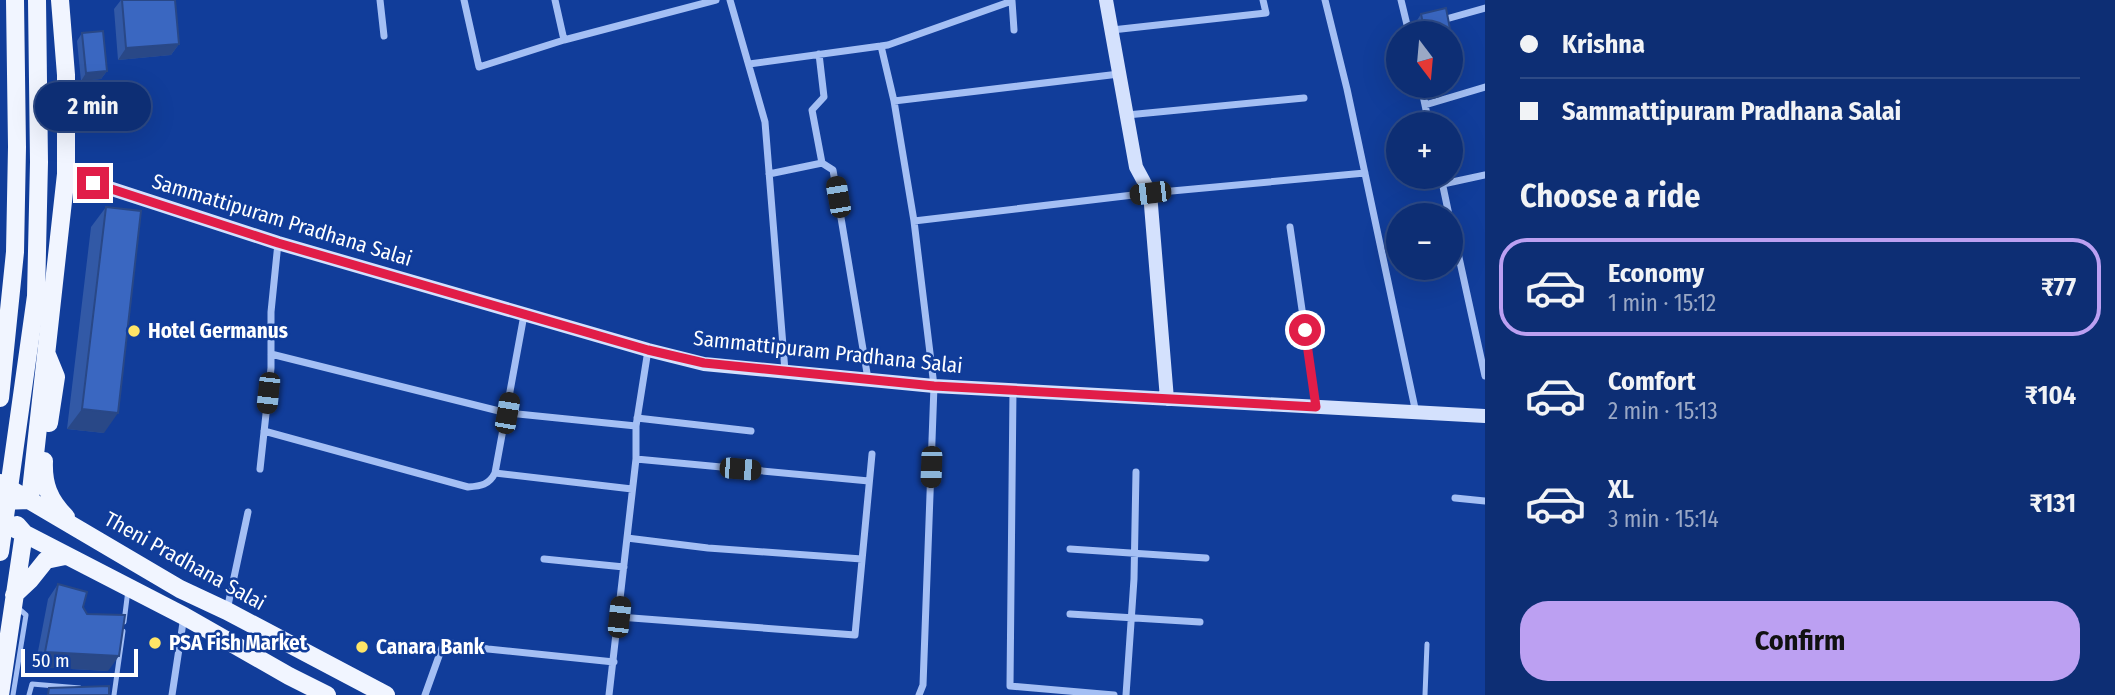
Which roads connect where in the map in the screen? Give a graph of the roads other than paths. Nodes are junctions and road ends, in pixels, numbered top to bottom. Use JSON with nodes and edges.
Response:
{"nodes":[{"id":1,"x":15,"y":0,"type":"edge"},
{"id":2,"x":37,"y":0,"type":"edge"},
{"id":3,"x":60,"y":0,"type":"edge"},
{"id":4,"x":380,"y":0,"type":"edge"},
{"id":5,"x":464,"y":0,"type":"edge"},
{"id":6,"x":555,"y":0,"type":"edge"},
{"id":7,"x":716,"y":0,"type":"edge"},
{"id":8,"x":730,"y":0,"type":"edge"},
{"id":9,"x":1105,"y":0,"type":"edge"},
{"id":10,"x":1263,"y":0,"type":"edge"},
{"id":11,"x":1325,"y":0,"type":"edge"},
{"id":12,"x":1401,"y":0,"type":"edge"},
{"id":13,"x":1485,"y":8,"type":"edge"},
{"id":14,"x":1406,"y":21,"type":"edge"},
{"id":15,"x":1444,"y":21,"type":"edge"},
{"id":16,"x":1014,"y":30,"type":"dead end"},
{"id":17,"x":1111,"y":30,"type":"junction"},
{"id":18,"x":384,"y":36,"type":"dead end"},
{"id":19,"x":564,"y":40,"type":"junction"},
{"id":20,"x":881,"y":46,"type":"junction"},
{"id":21,"x":819,"y":54,"type":"junction"},
{"id":22,"x":748,"y":64,"type":"junction"},
{"id":23,"x":1119,"y":74,"type":"junction"},
{"id":24,"x":1485,"y":87,"type":"edge"},
{"id":25,"x":1304,"y":98,"type":"dead end"},
{"id":26,"x":1424,"y":98,"type":"edge"},
{"id":27,"x":894,"y":101,"type":"junction"},
{"id":28,"x":1425,"y":105,"type":"junction"},
{"id":29,"x":1426,"y":112,"type":"edge"},
{"id":30,"x":1126,"y":115,"type":"junction"},
{"id":31,"x":822,"y":163,"type":"junction"},
{"id":32,"x":1365,"y":173,"type":"junction"},
{"id":33,"x":66,"y":174,"type":"junction"},
{"id":34,"x":769,"y":174,"type":"junction"},
{"id":35,"x":1485,"y":175,"type":"edge"},
{"id":36,"x":1463,"y":178,"type":"edge"},
{"id":37,"x":1150,"y":193,"type":"junction"},
{"id":38,"x":914,"y":221,"type":"junction"},
{"id":39,"x":1290,"y":227,"type":"dead end"},
{"id":40,"x":278,"y":243,"type":"junction"},
{"id":41,"x":1463,"y":276,"type":"edge"},
{"id":42,"x":524,"y":314,"type":"junction"},
{"id":43,"x":46,"y":350,"type":"junction"},
{"id":44,"x":648,"y":350,"type":"junction"},
{"id":45,"x":271,"y":354,"type":"junction"},
{"id":46,"x":785,"y":372,"type":"junction"},
{"id":47,"x":1485,"y":376,"type":"edge"},
{"id":48,"x":868,"y":379,"type":"junction"},
{"id":49,"x":934,"y":386,"type":"junction"},
{"id":50,"x":1013,"y":390,"type":"junction"},
{"id":51,"x":0,"y":398,"type":"edge"},
{"id":52,"x":1167,"y":399,"type":"junction"},
{"id":53,"x":1316,"y":407,"type":"junction"},
{"id":54,"x":1416,"y":412,"type":"junction"},
{"id":55,"x":507,"y":413,"type":"junction"},
{"id":56,"x":1485,"y":416,"type":"edge"},
{"id":57,"x":637,"y":422,"type":"junction"},
{"id":58,"x":264,"y":430,"type":"junction"},
{"id":59,"x":751,"y":431,"type":"dead end"},
{"id":60,"x":872,"y":454,"type":"dead end"},
{"id":61,"x":636,"y":459,"type":"junction"},
{"id":62,"x":260,"y":469,"type":"dead end"},
{"id":63,"x":1136,"y":472,"type":"dead end"},
{"id":64,"x":495,"y":473,"type":"junction"},
{"id":65,"x":869,"y":481,"type":"junction"},
{"id":66,"x":0,"y":483,"type":"edge"},
{"id":67,"x":632,"y":489,"type":"junction"},
{"id":68,"x":1455,"y":498,"type":"dead end"},
{"id":69,"x":30,"y":500,"type":"junction"},
{"id":70,"x":1485,"y":501,"type":"edge"},
{"id":71,"x":0,"y":502,"type":"edge"},
{"id":72,"x":248,"y":512,"type":"dead end"},
{"id":73,"x":0,"y":521,"type":"edge"},
{"id":74,"x":73,"y":524,"type":"junction"},
{"id":75,"x":24,"y":533,"type":"junction"},
{"id":76,"x":627,"y":538,"type":"junction"},
{"id":77,"x":1070,"y":549,"type":"dead end"},
{"id":78,"x":0,"y":552,"type":"edge"},
{"id":79,"x":1135,"y":553,"type":"junction"},
{"id":80,"x":65,"y":556,"type":"junction"},
{"id":81,"x":1206,"y":558,"type":"dead end"},
{"id":82,"x":544,"y":559,"type":"dead end"},
{"id":83,"x":862,"y":559,"type":"junction"},
{"id":84,"x":624,"y":567,"type":"junction"},
{"id":85,"x":129,"y":587,"type":"junction"},
{"id":86,"x":13,"y":599,"type":"junction"},
{"id":87,"x":227,"y":611,"type":"junction"},
{"id":88,"x":1070,"y":614,"type":"dead end"},
{"id":89,"x":184,"y":616,"type":"junction"},
{"id":90,"x":619,"y":617,"type":"junction"},
{"id":91,"x":1132,"y":617,"type":"junction"},
{"id":92,"x":1200,"y":622,"type":"dead end"},
{"id":93,"x":1427,"y":644,"type":"dead end"},
{"id":94,"x":614,"y":662,"type":"junction"},
{"id":95,"x":87,"y":689,"type":"edge"},
{"id":96,"x":100,"y":690,"type":"edge"},
{"id":97,"x":1009,"y":691,"type":"edge"},
{"id":98,"x":114,"y":693,"type":"edge"},
{"id":99,"x":0,"y":695,"type":"edge"},
{"id":100,"x":13,"y":695,"type":"edge"},
{"id":101,"x":29,"y":695,"type":"edge"},
{"id":102,"x":172,"y":695,"type":"edge"},
{"id":103,"x":327,"y":695,"type":"edge"},
{"id":104,"x":386,"y":695,"type":"edge"},
{"id":105,"x":425,"y":695,"type":"edge"},
{"id":106,"x":609,"y":695,"type":"edge"},
{"id":107,"x":919,"y":695,"type":"edge"},
{"id":108,"x":1114,"y":695,"type":"edge"},
{"id":109,"x":1126,"y":695,"type":"edge"},
{"id":110,"x":1425,"y":695,"type":"edge"}],
"edges":[{"from":1,"to":51,"type":"main road"},
{"from":2,"to":78,"type":"main road","bridge":true},
{"from":3,"to":33,"type":"main road"},
{"from":4,"to":18,"type":"street"},
{"from":5,"to":19,"type":"street"},
{"from":6,"to":19,"type":"street"},
{"from":7,"to":19,"type":"street"},
{"from":8,"to":22,"type":"street"},
{"from":9,"to":17,"type":"street"},
{"from":10,"to":17,"type":"street"},
{"from":11,"to":32,"type":"street"},
{"from":12,"to":14,"type":"street"},
{"from":13,"to":15,"type":"street"},
{"from":16,"to":20,"type":"street"},
{"from":17,"to":23,"type":"street"},
{"from":20,"to":21,"type":"street"},
{"from":20,"to":27,"type":"street"},
{"from":21,"to":22,"type":"street"},
{"from":21,"to":31,"type":"street"},
{"from":22,"to":34,"type":"street"},
{"from":23,"to":27,"type":"street"},
{"from":23,"to":30,"type":"street"},
{"from":24,"to":28,"type":"street"},
{"from":25,"to":30,"type":"street"},
{"from":26,"to":28,"type":"street"},
{"from":27,"to":38,"type":"street"},
{"from":28,"to":29,"type":"street"},
{"from":30,"to":37,"type":"street"},
{"from":31,"to":34,"type":"street"},
{"from":31,"to":48,"type":"street"},
{"from":32,"to":37,"type":"street"},
{"from":32,"to":54,"type":"street"},
{"from":33,"to":40,"type":"street","name":"Sammattipuram Pradhana Salai"},
{"from":33,"to":43,"type":"main road"},
{"from":34,"to":46,"type":"street"},
{"from":35,"to":36,"type":"street"},
{"from":37,"to":38,"type":"street"},
{"from":37,"to":52,"type":"street"},
{"from":38,"to":49,"type":"street"},
{"from":39,"to":53,"type":"street"},
{"from":40,"to":42,"type":"street","name":"Sammattipuram Pradhana Salai"},
{"from":40,"to":45,"type":"street"},
{"from":41,"to":47,"type":"street"},
{"from":42,"to":44,"type":"street","name":"Sammattipuram Pradhana Salai"},
{"from":42,"to":55,"type":"street"},
{"from":43,"to":69,"type":"main road"},
{"from":43,"to":74,"type":"main road"},
{"from":44,"to":46,"type":"street","name":"Sammattipuram Pradhana Salai"},
{"from":44,"to":57,"type":"street"},
{"from":45,"to":55,"type":"street"},
{"from":45,"to":58,"type":"street"},
{"from":46,"to":48,"type":"street","name":"Sammattipuram Pradhana Salai"},
{"from":48,"to":49,"type":"street","name":"Sammattipuram Pradhana Salai"},
{"from":49,"to":50,"type":"street","name":"Sammattipuram Pradhana Salai"},
{"from":49,"to":107,"type":"street"},
{"from":50,"to":52,"type":"street","name":"Sammattipuram Pradhana Salai"},
{"from":50,"to":97,"type":"street"},
{"from":52,"to":53,"type":"street","name":"Sammattipuram Pradhana Salai"},
{"from":53,"to":54,"type":"street","name":"Sammattipuram Pradhana Salai"},
{"from":54,"to":56,"type":"street","name":"Sammattipuram Pradhana Salai"},
{"from":55,"to":57,"type":"street"},
{"from":55,"to":64,"type":"street"},
{"from":57,"to":59,"type":"street"},
{"from":57,"to":61,"type":"street"},
{"from":58,"to":62,"type":"street"},
{"from":58,"to":64,"type":"street"},
{"from":60,"to":65,"type":"street"},
{"from":61,"to":65,"type":"street"},
{"from":61,"to":67,"type":"street"},
{"from":63,"to":79,"type":"street"},
{"from":64,"to":67,"type":"street"},
{"from":65,"to":83,"type":"street"},
{"from":66,"to":69,"type":"main road","name":"Theni Pradhana Salai"},
{"from":67,"to":76,"type":"street"},
{"from":68,"to":70,"type":"street"},
{"from":69,"to":71,"type":"main road"},
{"from":69,"to":74,"type":"main road","name":"Theni Pradhana Salai"},
{"from":71,"to":75,"type":"main road"},
{"from":72,"to":87,"type":"street"},
{"from":73,"to":75,"type":"main road"},
{"from":74,"to":87,"type":"main road","name":"Theni Pradhana Salai"},
{"from":75,"to":80,"type":"main road"},
{"from":75,"to":86,"type":"main road"},
{"from":76,"to":83,"type":"street"},
{"from":76,"to":84,"type":"street"},
{"from":77,"to":79,"type":"street"},
{"from":79,"to":81,"type":"street"},
{"from":79,"to":91,"type":"street"},
{"from":80,"to":85,"type":"main road"},
{"from":80,"to":86,"type":"main road"},
{"from":82,"to":84,"type":"street"},
{"from":83,"to":90,"type":"street"},
{"from":84,"to":90,"type":"street"},
{"from":85,"to":89,"type":"main road"},
{"from":85,"to":98,"type":"lane"},
{"from":86,"to":99,"type":"main road"},
{"from":86,"to":100,"type":"lane"},
{"from":87,"to":104,"type":"main road","name":"Theni Pradhana Salai"},
{"from":88,"to":91,"type":"street"},
{"from":89,"to":102,"type":"street"},
{"from":89,"to":103,"type":"main road"},
{"from":90,"to":94,"type":"street"},
{"from":91,"to":92,"type":"street"},
{"from":91,"to":109,"type":"street"},
{"from":93,"to":110,"type":"lane"},
{"from":94,"to":105,"type":"street"},
{"from":94,"to":106,"type":"street"},
{"from":95,"to":101,"type":"lane"},
{"from":96,"to":98,"type":"lane"},
{"from":97,"to":108,"type":"street"}]}
